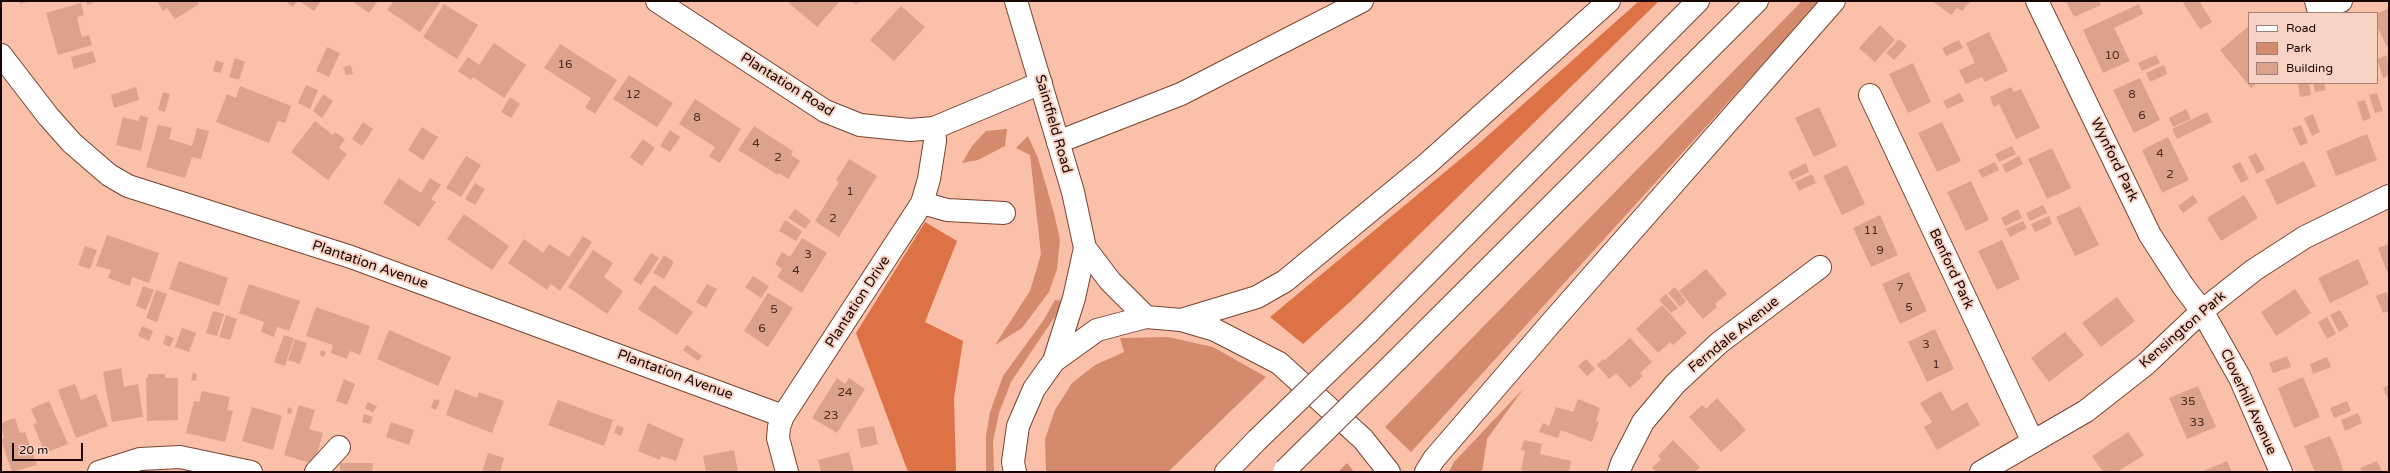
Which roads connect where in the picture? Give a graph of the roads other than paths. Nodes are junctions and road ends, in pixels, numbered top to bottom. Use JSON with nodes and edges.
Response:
{"nodes":[{"id":1,"x":657,"y":1,"type":"edge"},
{"id":2,"x":1016,"y":1,"type":"edge"},
{"id":3,"x":1362,"y":1,"type":"edge"},
{"id":4,"x":1609,"y":1,"type":"edge"},
{"id":5,"x":1698,"y":1,"type":"edge"},
{"id":6,"x":1757,"y":1,"type":"edge"},
{"id":7,"x":1834,"y":1,"type":"edge"},
{"id":8,"x":2316,"y":1,"type":"edge"},
{"id":9,"x":2341,"y":1,"type":"edge"},
{"id":10,"x":2037,"y":2,"type":"edge"},
{"id":11,"x":1,"y":55,"type":"edge"},
{"id":12,"x":1041,"y":83,"type":"junction"},
{"id":13,"x":1870,"y":95,"type":"dead end"},
{"id":14,"x":934,"y":128,"type":"junction"},
{"id":15,"x":1058,"y":142,"type":"junction"},
{"id":16,"x":2389,"y":196,"type":"edge"},
{"id":17,"x":922,"y":203,"type":"junction"},
{"id":18,"x":1004,"y":213,"type":"dead end"},
{"id":19,"x":1085,"y":248,"type":"junction"},
{"id":20,"x":1820,"y":267,"type":"dead end"},
{"id":21,"x":2202,"y":311,"type":"junction"},
{"id":22,"x":1146,"y":317,"type":"junction"},
{"id":23,"x":1181,"y":320,"type":"junction"},
{"id":24,"x":1054,"y":361,"type":"junction"},
{"id":25,"x":783,"y":416,"type":"junction"},
{"id":26,"x":2033,"y":442,"type":"junction"},
{"id":27,"x":338,"y":447,"type":"dead end"},
{"id":28,"x":1284,"y":471,"type":"edge"},
{"id":29,"x":99,"y":472,"type":"edge"},
{"id":30,"x":251,"y":472,"type":"edge"},
{"id":31,"x":316,"y":472,"type":"edge"},
{"id":32,"x":787,"y":472,"type":"edge"},
{"id":33,"x":1015,"y":472,"type":"edge"},
{"id":34,"x":1226,"y":472,"type":"edge"},
{"id":35,"x":1389,"y":472,"type":"edge"},
{"id":36,"x":1426,"y":472,"type":"edge"},
{"id":37,"x":1619,"y":472,"type":"edge"},
{"id":38,"x":1981,"y":472,"type":"edge"},
{"id":39,"x":2281,"y":472,"type":"edge"}],
"edges":[{"from":1,"to":14,"type":"main road","name":"Plantation Road"},
{"from":2,"to":12,"type":"main road","name":"Saintfield Road"},
{"from":3,"to":15,"type":"main road"},
{"from":4,"to":23,"type":"main road"},
{"from":5,"to":34,"type":"main road","bridge":true},
{"from":6,"to":28,"type":"main road","bridge":true},
{"from":7,"to":36,"type":"main road"},
{"from":8,"to":9,"type":"main road"},
{"from":10,"to":21,"type":"main road","name":"Wynford Park"},
{"from":11,"to":25,"type":"main road","name":"Plantation Avenue"},
{"from":12,"to":14,"type":"main road","name":"Plantation Road"},
{"from":12,"to":15,"type":"main road","name":"Saintfield Road"},
{"from":13,"to":26,"type":"main road","name":"Benford Park"},
{"from":14,"to":17,"type":"main road","name":"Plantation Drive"},
{"from":15,"to":19,"type":"main road","name":"Saintfield Road"},
{"from":16,"to":21,"type":"main road","name":"Kensington Park"},
{"from":17,"to":18,"type":"main road"},
{"from":17,"to":25,"type":"main road","name":"Plantation Drive"},
{"from":19,"to":22,"type":"main road","name":"Saintfield Road"},
{"from":19,"to":24,"type":"main road","name":"Saintfield Road"},
{"from":20,"to":37,"type":"main road","name":"Ferndale Avenue"},
{"from":21,"to":26,"type":"main road","name":"Kensington Park"},
{"from":21,"to":39,"type":"main road","name":"Cloverhill Avenue"},
{"from":22,"to":23,"type":"main road"},
{"from":22,"to":24,"type":"main road"},
{"from":23,"to":35,"type":"main road"},
{"from":24,"to":33,"type":"main road"},
{"from":25,"to":32,"type":"main road","name":"Plantation Drive"},
{"from":26,"to":38,"type":"main road","name":"Kensington Park"},
{"from":27,"to":31,"type":"main road"},
{"from":29,"to":30,"type":"main road"}]}
